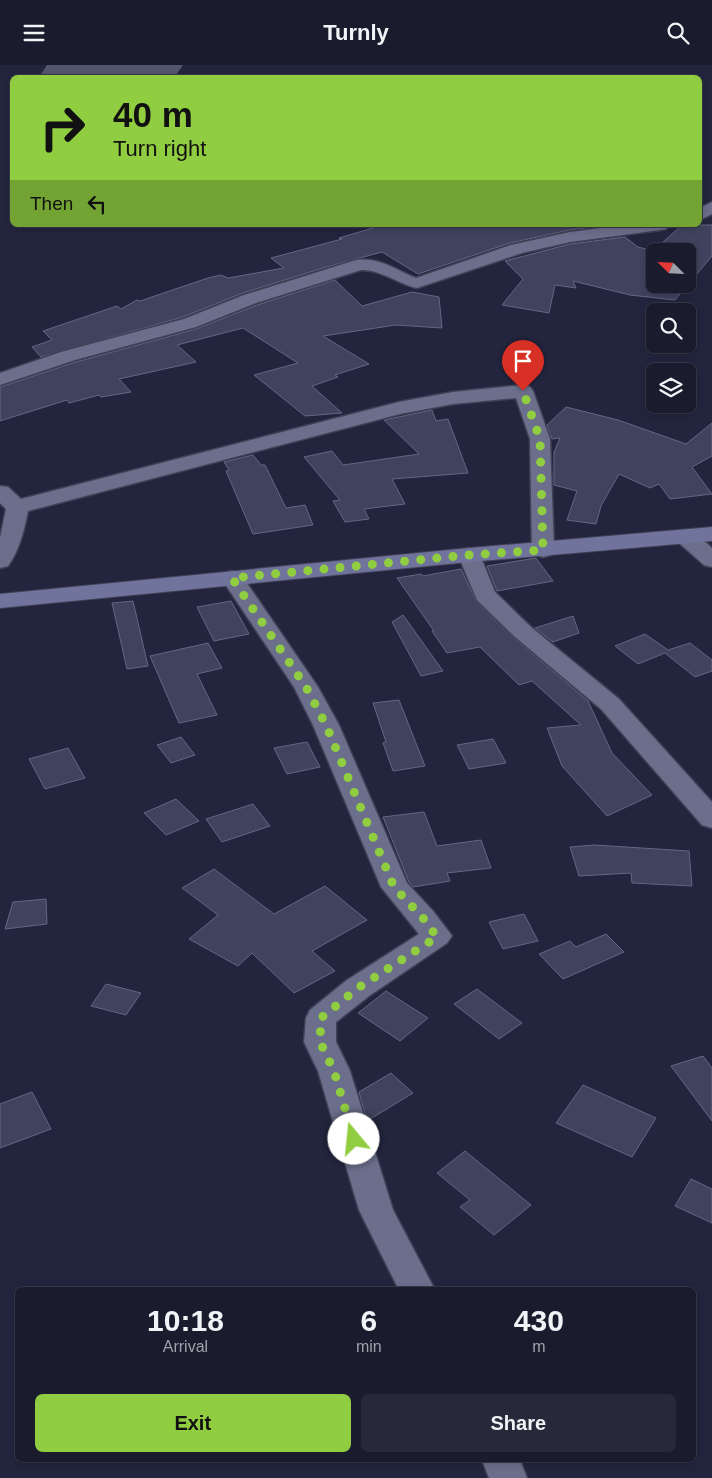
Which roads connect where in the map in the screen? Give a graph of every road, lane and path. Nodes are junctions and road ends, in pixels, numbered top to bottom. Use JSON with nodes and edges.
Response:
{"nodes":[{"id":1,"x":712,"y":207,"type":"edge"},
{"id":2,"x":702,"y":214,"type":"edge"},
{"id":3,"x":645,"y":227,"type":"edge"},
{"id":4,"x":0,"y":379,"type":"edge"},
{"id":5,"x":0,"y":492,"type":"edge"},
{"id":6,"x":17,"y":507,"type":"junction"},
{"id":7,"x":712,"y":534,"type":"edge"},
{"id":8,"x":686,"y":537,"type":"junction"},
{"id":9,"x":543,"y":550,"type":"junction"},
{"id":10,"x":469,"y":555,"type":"junction"},
{"id":11,"x":712,"y":560,"type":"edge"},
{"id":12,"x":0,"y":561,"type":"edge"},
{"id":13,"x":232,"y":578,"type":"junction"},
{"id":14,"x":0,"y":601,"type":"edge"},
{"id":15,"x":712,"y":819,"type":"edge"},
{"id":16,"x":415,"y":1287,"type":"edge"},
{"id":17,"x":502,"y":1462,"type":"edge"},
{"id":18,"x":508,"y":1478,"type":"edge"}],
"edges":[{"from":1,"to":2,"type":"street"},
{"from":3,"to":4,"type":"street"},
{"from":5,"to":6,"type":"street"},
{"from":6,"to":9,"type":"street"},
{"from":6,"to":12,"type":"street"},
{"from":7,"to":8,"type":"main road"},
{"from":8,"to":9,"type":"main road"},
{"from":8,"to":11,"type":"street"},
{"from":9,"to":10,"type":"main road"},
{"from":10,"to":13,"type":"main road"},
{"from":10,"to":15,"type":"street"},
{"from":13,"to":14,"type":"main road"},
{"from":13,"to":16,"type":"street"},
{"from":17,"to":18,"type":"street"}]}
